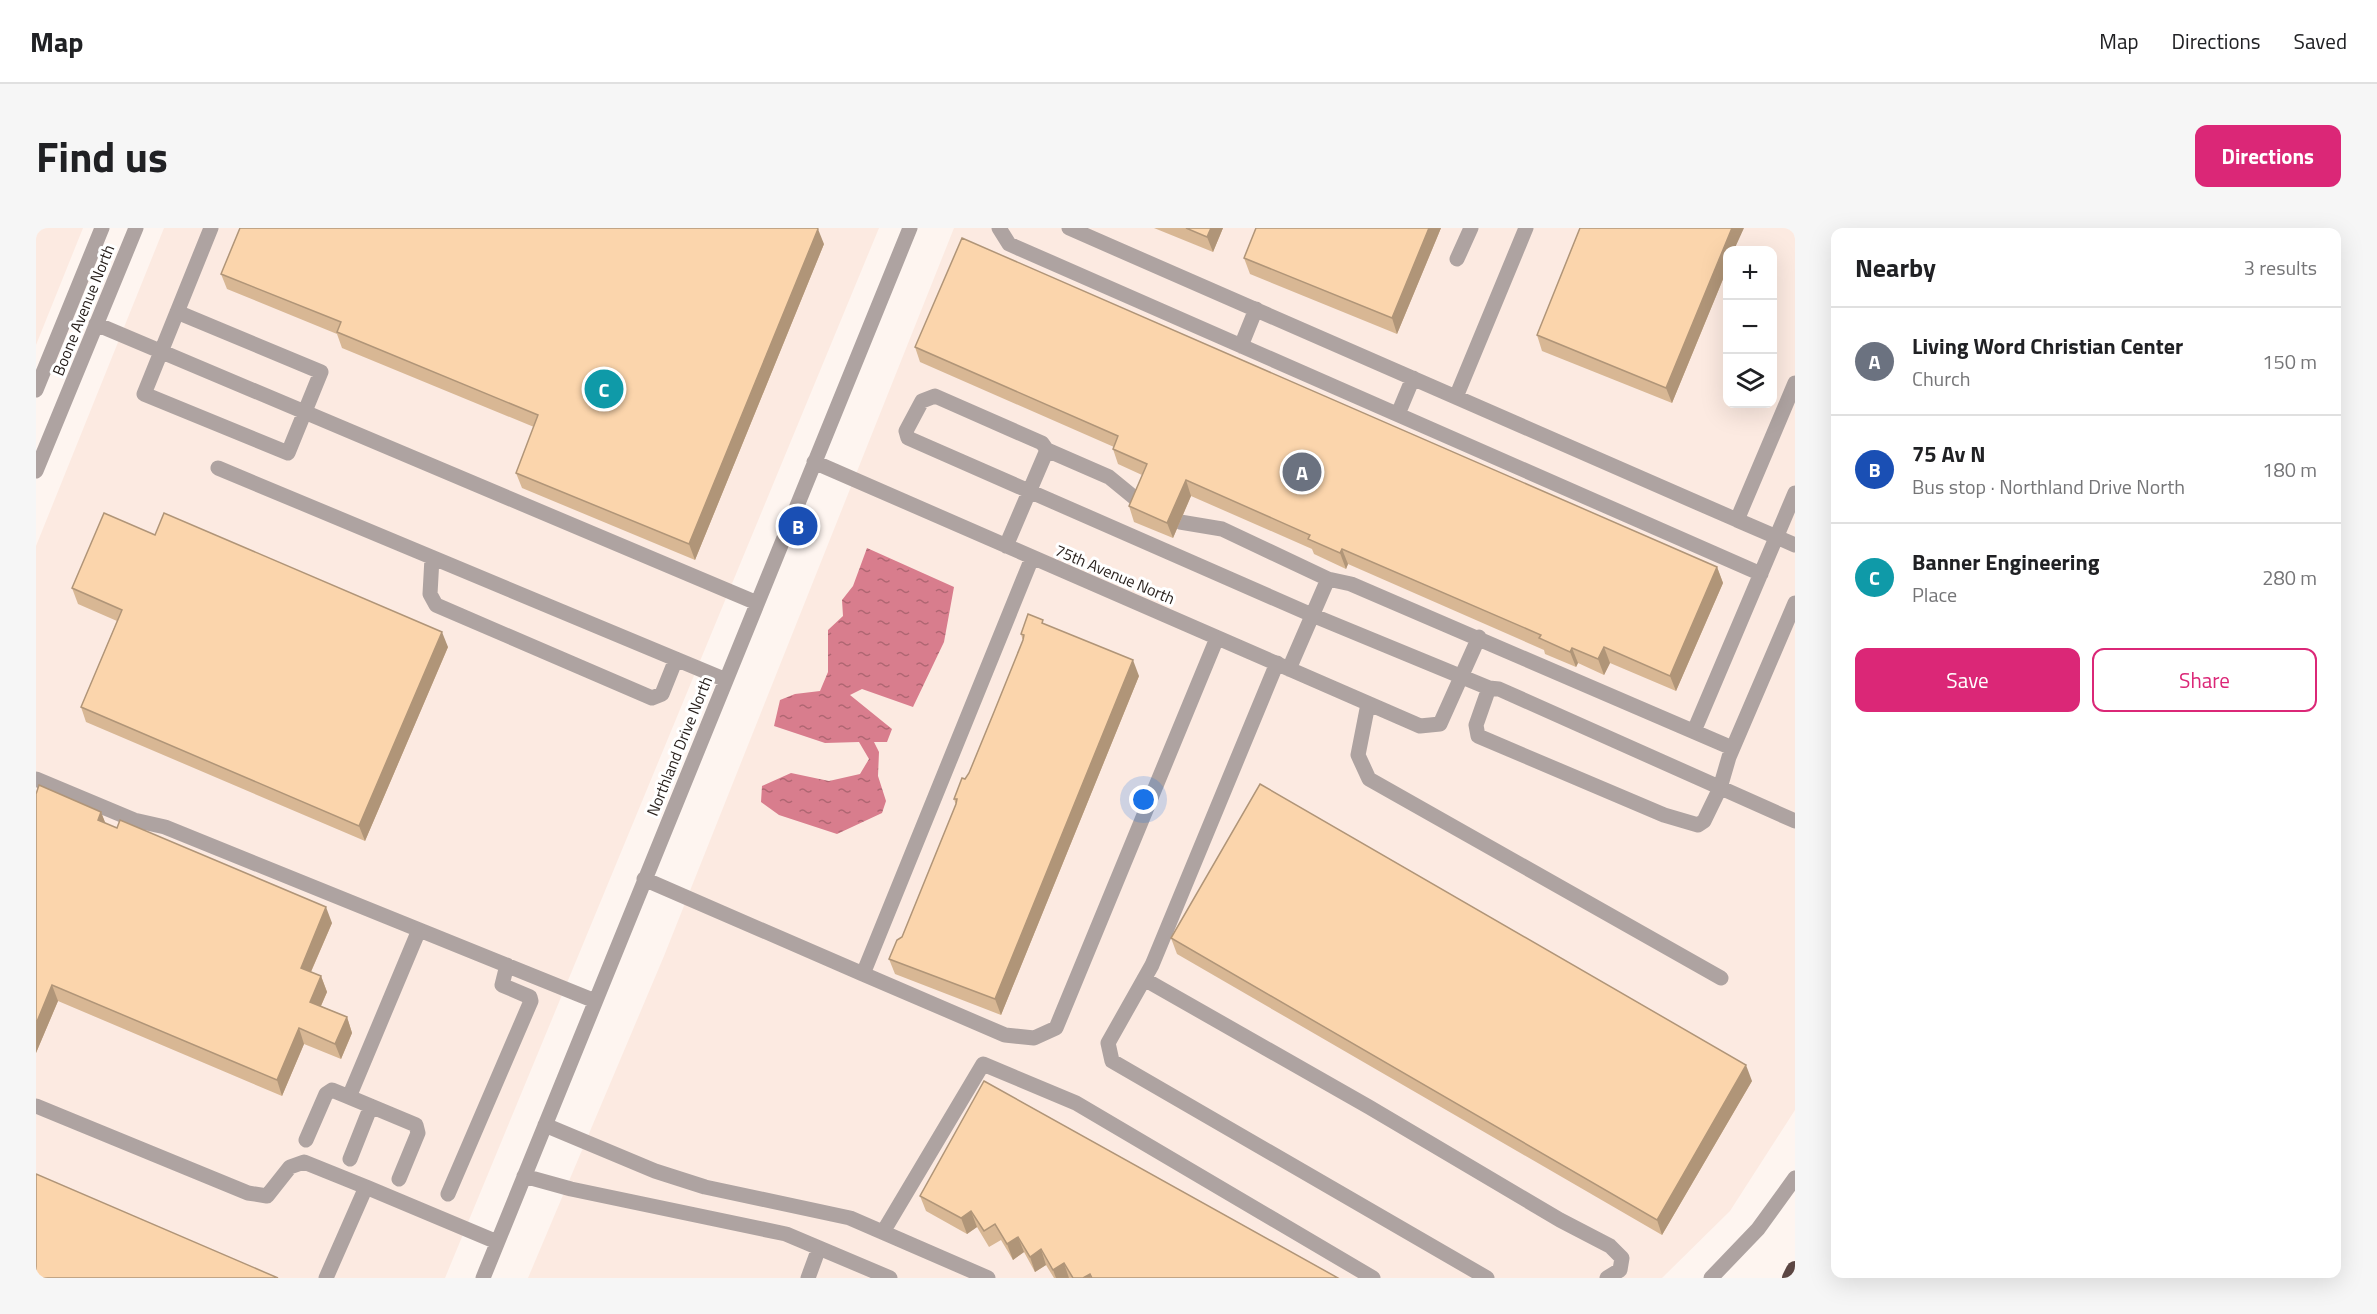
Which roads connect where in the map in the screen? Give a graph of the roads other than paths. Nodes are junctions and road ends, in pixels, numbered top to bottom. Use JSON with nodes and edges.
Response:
{"nodes":[{"id":1,"x":102,"y":228,"type":"edge"},
{"id":2,"x":136,"y":228,"type":"edge"},
{"id":3,"x":211,"y":228,"type":"edge"},
{"id":4,"x":910,"y":228,"type":"edge"},
{"id":5,"x":999,"y":228,"type":"edge"},
{"id":6,"x":1069,"y":228,"type":"edge"},
{"id":7,"x":1471,"y":228,"type":"edge"},
{"id":8,"x":1526,"y":228,"type":"edge"},
{"id":9,"x":1457,"y":260,"type":"dead end"},
{"id":10,"x":1256,"y":309,"type":"junction"},
{"id":11,"x":177,"y":312,"type":"junction"},
{"id":12,"x":96,"y":324,"type":"junction"},
{"id":13,"x":1241,"y":346,"type":"junction"},
{"id":14,"x":162,"y":351,"type":"junction"},
{"id":15,"x":41,"y":363,"type":"edge"},
{"id":16,"x":1413,"y":378,"type":"junction"},
{"id":17,"x":1795,"y":383,"type":"edge"},
{"id":18,"x":36,"y":390,"type":"edge"},
{"id":19,"x":1456,"y":397,"type":"junction"},
{"id":20,"x":304,"y":412,"type":"junction"},
{"id":21,"x":1398,"y":414,"type":"junction"},
{"id":22,"x":1047,"y":450,"type":"junction"},
{"id":23,"x":814,"y":462,"type":"junction"},
{"id":24,"x":218,"y":468,"type":"dead end"},
{"id":25,"x":36,"y":471,"type":"edge"},
{"id":26,"x":1030,"y":493,"type":"junction"},
{"id":27,"x":1795,"y":494,"type":"edge"},
{"id":28,"x":1142,"y":504,"type":"edge"},
{"id":29,"x":1737,"y":519,"type":"junction"},
{"id":30,"x":1180,"y":522,"type":"dead end"},
{"id":31,"x":1776,"y":537,"type":"junction"},
{"id":32,"x":1795,"y":545,"type":"edge"},
{"id":33,"x":1006,"y":546,"type":"junction"},
{"id":34,"x":432,"y":558,"type":"junction"},
{"id":35,"x":1032,"y":558,"type":"junction"},
{"id":36,"x":1761,"y":574,"type":"junction"},
{"id":37,"x":1328,"y":579,"type":"junction"},
{"id":38,"x":757,"y":603,"type":"junction"},
{"id":39,"x":1795,"y":603,"type":"edge"},
{"id":40,"x":1312,"y":615,"type":"junction"},
{"id":41,"x":1479,"y":637,"type":"junction"},
{"id":42,"x":1217,"y":638,"type":"junction"},
{"id":43,"x":676,"y":659,"type":"junction"},
{"id":44,"x":1283,"y":666,"type":"junction"},
{"id":45,"x":1461,"y":676,"type":"junction"},
{"id":46,"x":726,"y":680,"type":"junction"},
{"id":47,"x":1490,"y":688,"type":"junction"},
{"id":48,"x":1368,"y":704,"type":"junction"},
{"id":49,"x":1694,"y":731,"type":"junction"},
{"id":50,"x":1732,"y":748,"type":"junction"},
{"id":51,"x":36,"y":779,"type":"edge"},
{"id":52,"x":1720,"y":788,"type":"junction"},
{"id":53,"x":1795,"y":821,"type":"edge"},
{"id":54,"x":644,"y":879,"type":"junction"},
{"id":55,"x":419,"y":930,"type":"junction"},
{"id":56,"x":513,"y":968,"type":"junction"},
{"id":57,"x":863,"y":974,"type":"junction"},
{"id":58,"x":1721,"y":978,"type":"dead end"},
{"id":59,"x":1144,"y":979,"type":"junction"},
{"id":60,"x":595,"y":1001,"type":"junction"},
{"id":61,"x":349,"y":1097,"type":"junction"},
{"id":62,"x":36,"y":1106,"type":"edge"},
{"id":63,"x":372,"y":1106,"type":"junction"},
{"id":64,"x":545,"y":1125,"type":"junction"},
{"id":65,"x":306,"y":1140,"type":"dead end"},
{"id":66,"x":350,"y":1159,"type":"dead end"},
{"id":67,"x":524,"y":1176,"type":"junction"},
{"id":68,"x":1795,"y":1178,"type":"edge"},
{"id":69,"x":399,"y":1179,"type":"dead end"},
{"id":70,"x":366,"y":1187,"type":"junction"},
{"id":71,"x":448,"y":1194,"type":"dead end"},
{"id":72,"x":883,"y":1232,"type":"junction"},
{"id":73,"x":497,"y":1242,"type":"junction"},
{"id":74,"x":819,"y":1248,"type":"junction"},
{"id":75,"x":1795,"y":1270,"type":"edge"},
{"id":76,"x":326,"y":1278,"type":"edge"},
{"id":77,"x":483,"y":1278,"type":"edge"},
{"id":78,"x":808,"y":1278,"type":"edge"},
{"id":79,"x":890,"y":1278,"type":"edge"},
{"id":80,"x":988,"y":1278,"type":"edge"},
{"id":81,"x":1373,"y":1278,"type":"edge"},
{"id":82,"x":1487,"y":1278,"type":"edge"},
{"id":83,"x":1607,"y":1278,"type":"edge"},
{"id":84,"x":1711,"y":1278,"type":"edge"},
{"id":85,"x":1791,"y":1278,"type":"edge"}],
"edges":[{"from":1,"to":15,"type":"street","name":"Boone Avenue North"},
{"from":2,"to":12,"type":"street","name":"Boone Avenue North"},
{"from":3,"to":11,"type":"street"},
{"from":4,"to":23,"type":"street","name":"Northland Drive North"},
{"from":5,"to":13,"type":"street"},
{"from":6,"to":10,"type":"street"},
{"from":7,"to":9,"type":"street"},
{"from":8,"to":19,"type":"street"},
{"from":10,"to":13,"type":"street"},
{"from":10,"to":16,"type":"street"},
{"from":11,"to":14,"type":"street"},
{"from":11,"to":20,"type":"street"},
{"from":12,"to":14,"type":"street"},
{"from":12,"to":25,"type":"street","name":"Boone Avenue North"},
{"from":13,"to":21,"type":"street"},
{"from":14,"to":20,"type":"street"},
{"from":14,"to":20,"type":"street"},
{"from":15,"to":18,"type":"street","name":"Boone Avenue North"},
{"from":16,"to":19,"type":"street"},
{"from":16,"to":21,"type":"street"},
{"from":17,"to":29,"type":"street"},
{"from":19,"to":29,"type":"street"},
{"from":20,"to":38,"type":"street"},
{"from":21,"to":36,"type":"street"},
{"from":22,"to":26,"type":"street"},
{"from":22,"to":26,"type":"street"},
{"from":22,"to":28,"type":"street"},
{"from":23,"to":33,"type":"street","name":"75th Avenue North"},
{"from":23,"to":38,"type":"street","name":"Northland Drive North"},
{"from":24,"to":34,"type":"street"},
{"from":26,"to":33,"type":"street"},
{"from":26,"to":40,"type":"street"},
{"from":27,"to":31,"type":"street"},
{"from":29,"to":31,"type":"street"},
{"from":30,"to":37,"type":"street"},
{"from":31,"to":32,"type":"street"},
{"from":31,"to":36,"type":"street"},
{"from":33,"to":35,"type":"street","name":"75th Avenue North"},
{"from":34,"to":43,"type":"street"},
{"from":34,"to":43,"type":"street"},
{"from":35,"to":42,"type":"street","name":"75th Avenue North"},
{"from":35,"to":57,"type":"street"},
{"from":36,"to":49,"type":"street"},
{"from":37,"to":40,"type":"street"},
{"from":37,"to":41,"type":"street"},
{"from":38,"to":46,"type":"street","name":"Northland Drive North"},
{"from":39,"to":50,"type":"street"},
{"from":40,"to":44,"type":"street"},
{"from":40,"to":45,"type":"street"},
{"from":41,"to":45,"type":"street"},
{"from":41,"to":49,"type":"street"},
{"from":42,"to":44,"type":"street","name":"75th Avenue North"},
{"from":42,"to":57,"type":"street"},
{"from":43,"to":46,"type":"street"},
{"from":44,"to":48,"type":"street","name":"75th Avenue North"},
{"from":44,"to":59,"type":"street"},
{"from":45,"to":47,"type":"street"},
{"from":45,"to":48,"type":"street","name":"75th Avenue North"},
{"from":46,"to":54,"type":"street","name":"Northland Drive North"},
{"from":47,"to":52,"type":"street"},
{"from":47,"to":52,"type":"street"},
{"from":48,"to":58,"type":"street"},
{"from":49,"to":50,"type":"street"},
{"from":50,"to":52,"type":"street"},
{"from":51,"to":55,"type":"street"},
{"from":52,"to":53,"type":"street"},
{"from":54,"to":57,"type":"street"},
{"from":54,"to":60,"type":"street","name":"Northland Drive North"},
{"from":55,"to":56,"type":"street"},
{"from":55,"to":61,"type":"street"},
{"from":56,"to":60,"type":"street"},
{"from":56,"to":71,"type":"street"},
{"from":59,"to":82,"type":"street"},
{"from":59,"to":83,"type":"street"},
{"from":60,"to":64,"type":"street","name":"Northland Drive North"},
{"from":61,"to":63,"type":"street"},
{"from":61,"to":65,"type":"street"},
{"from":62,"to":70,"type":"street"},
{"from":63,"to":66,"type":"street"},
{"from":63,"to":69,"type":"street"},
{"from":64,"to":67,"type":"street","name":"Northland Drive North"},
{"from":64,"to":72,"type":"street"},
{"from":67,"to":73,"type":"street","name":"Northland Drive North"},
{"from":67,"to":74,"type":"street"},
{"from":68,"to":84,"type":"street"},
{"from":70,"to":73,"type":"street"},
{"from":70,"to":76,"type":"street"},
{"from":72,"to":80,"type":"street"},
{"from":72,"to":81,"type":"street"},
{"from":73,"to":77,"type":"street","name":"Northland Drive North"},
{"from":74,"to":78,"type":"street"},
{"from":74,"to":79,"type":"street"},
{"from":75,"to":85,"type":"highway"}]}
